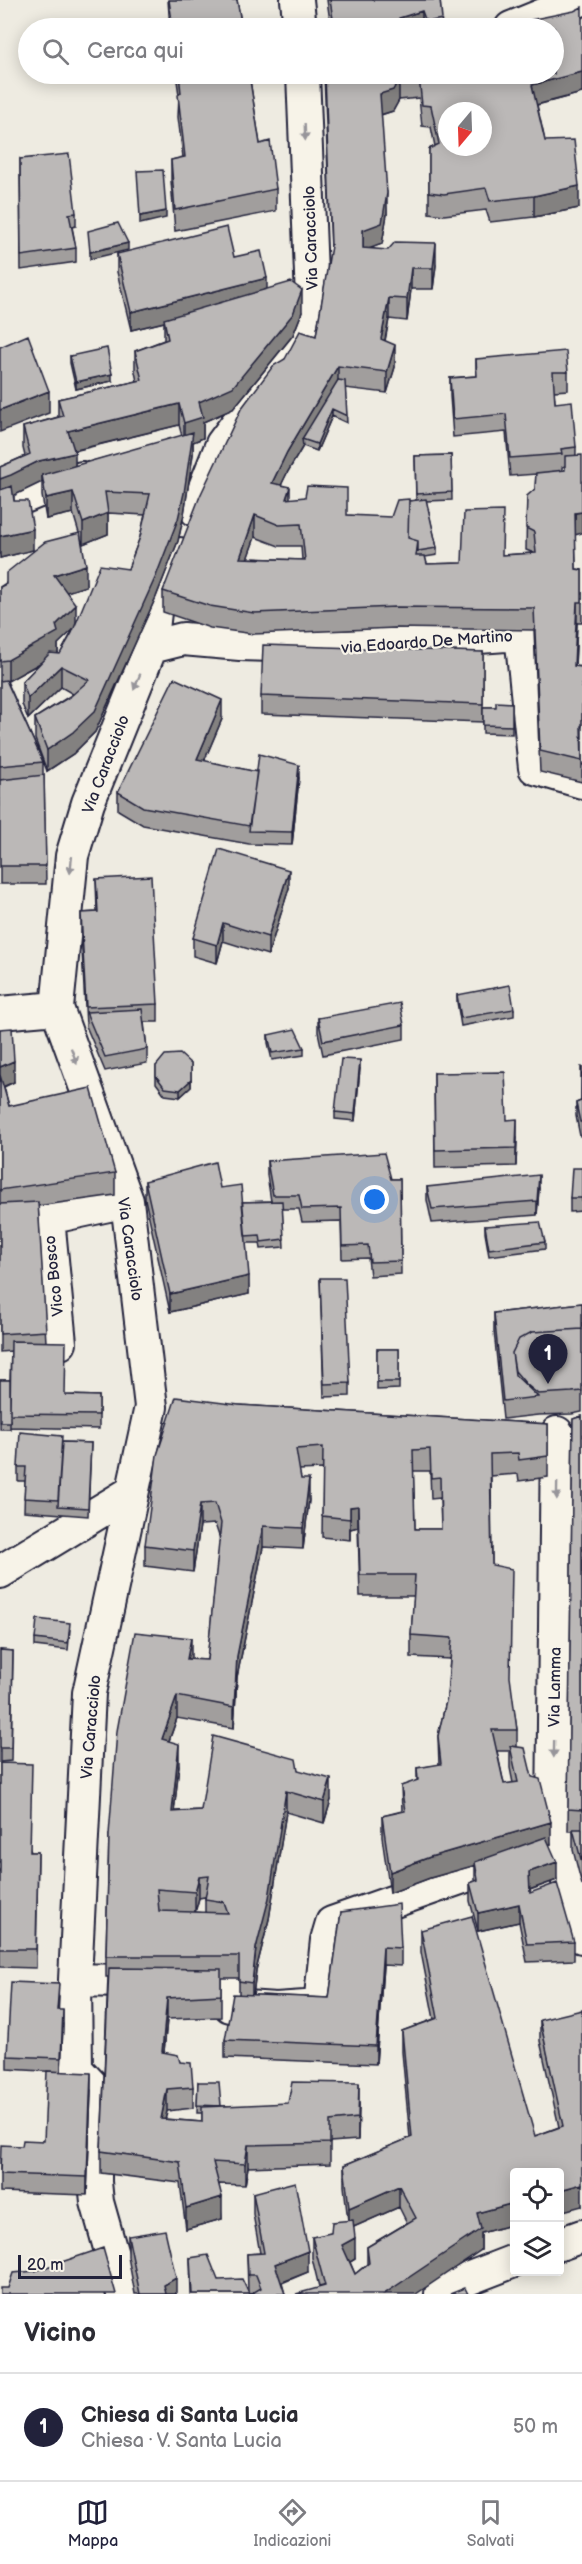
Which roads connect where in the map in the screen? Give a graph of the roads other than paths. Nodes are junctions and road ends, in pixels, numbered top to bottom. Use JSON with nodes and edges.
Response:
{"nodes":[{"id":1,"x":297,"y":0,"type":"edge"},
{"id":2,"x":580,"y":0,"type":"edge"},
{"id":3,"x":299,"y":18,"type":"edge"},
{"id":4,"x":536,"y":18,"type":"edge"},
{"id":5,"x":303,"y":84,"type":"edge"},
{"id":6,"x":106,"y":472,"type":"edge"},
{"id":7,"x":0,"y":507,"type":"edge"},
{"id":8,"x":151,"y":647,"type":"junction"},
{"id":9,"x":582,"y":782,"type":"edge"},
{"id":10,"x":57,"y":1008,"type":"junction"},
{"id":11,"x":0,"y":1013,"type":"edge"},
{"id":12,"x":127,"y":1201,"type":"junction"},
{"id":13,"x":60,"y":1343,"type":"edge"},
{"id":14,"x":151,"y":1407,"type":"junction"},
{"id":15,"x":183,"y":1410,"type":"edge"},
{"id":16,"x":558,"y":1431,"type":"edge"},
{"id":17,"x":132,"y":1492,"type":"junction"},
{"id":18,"x":0,"y":1572,"type":"edge"},
{"id":19,"x":560,"y":1850,"type":"junction"},
{"id":20,"x":582,"y":1937,"type":"edge"},
{"id":21,"x":75,"y":1980,"type":"junction"},
{"id":22,"x":582,"y":2236,"type":"edge"},
{"id":23,"x":564,"y":2243,"type":"edge"},
{"id":24,"x":510,"y":2263,"type":"edge"},
{"id":25,"x":123,"y":2294,"type":"edge"},
{"id":26,"x":441,"y":2294,"type":"edge"}],
"edges":[{"from":1,"to":3,"type":"street"},
{"from":2,"to":4,"type":"street"},
{"from":5,"to":8,"type":"street","name":"Via Caracciolo","one_way":true},
{"from":6,"to":7,"type":"street"},
{"from":8,"to":9,"type":"street","name":"via Edoardo De Martino"},
{"from":8,"to":10,"type":"street","name":"Via Caracciolo","one_way":true},
{"from":10,"to":11,"type":"street"},
{"from":10,"to":12,"type":"street","name":"Via Caracciolo","one_way":true},
{"from":12,"to":13,"type":"street","name":"Vico Bosco"},
{"from":12,"to":14,"type":"street","name":"Via Caracciolo"},
{"from":14,"to":15,"type":"street"},
{"from":14,"to":17,"type":"street","name":"Via Caracciolo"},
{"from":16,"to":19,"type":"street","name":"Via Lamma","one_way":true},
{"from":17,"to":18,"type":"street"},
{"from":17,"to":21,"type":"street","name":"Via Caracciolo"},
{"from":19,"to":20,"type":"street","name":"Via Lamma"},
{"from":19,"to":21,"type":"street"},
{"from":21,"to":25,"type":"street","name":"Via Caracciolo"},
{"from":22,"to":23,"type":"street"},
{"from":24,"to":26,"type":"street"}]}
